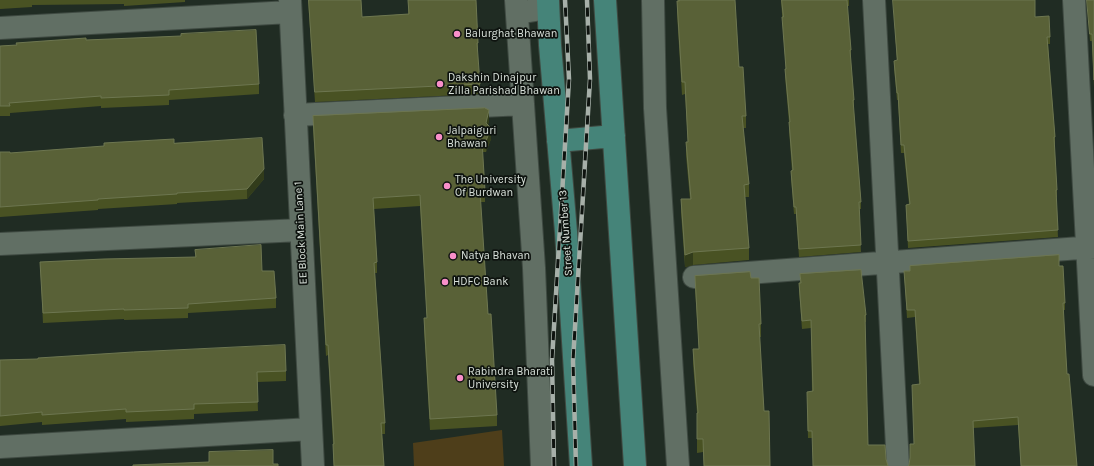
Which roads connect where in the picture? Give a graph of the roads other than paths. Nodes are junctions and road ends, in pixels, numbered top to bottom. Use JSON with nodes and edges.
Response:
{"nodes":[{"id":1,"x":605,"y":0,"type":"edge"},
{"id":2,"x":653,"y":0,"type":"edge"},
{"id":3,"x":874,"y":0,"type":"edge"},
{"id":4,"x":1074,"y":0,"type":"edge"},
{"id":5,"x":548,"y":4,"type":"edge"},
{"id":6,"x":290,"y":6,"type":"edge"},
{"id":7,"x":516,"y":7,"type":"edge"},
{"id":8,"x":0,"y":28,"type":"edge"},
{"id":9,"x":523,"y":104,"type":"junction"},
{"id":10,"x":295,"y":115,"type":"junction"},
{"id":11,"x":614,"y":136,"type":"junction"},
{"id":12,"x":558,"y":141,"type":"junction"},
{"id":13,"x":301,"y":230,"type":"junction"},
{"id":14,"x":0,"y":244,"type":"edge"},
{"id":15,"x":1090,"y":247,"type":"edge"},
{"id":16,"x":888,"y":262,"type":"junction"},
{"id":17,"x":694,"y":277,"type":"edge"},
{"id":18,"x":1094,"y":375,"type":"edge"},
{"id":19,"x":311,"y":429,"type":"junction"},
{"id":20,"x":0,"y":447,"type":"edge"},
{"id":21,"x":313,"y":466,"type":"edge"},
{"id":22,"x":542,"y":466,"type":"edge"},
{"id":23,"x":581,"y":466,"type":"edge"},
{"id":24,"x":635,"y":466,"type":"edge"},
{"id":25,"x":678,"y":466,"type":"edge"},
{"id":26,"x":898,"y":466,"type":"edge"}],
"edges":[{"from":1,"to":11,"type":"main road"},
{"from":2,"to":25,"type":"street"},
{"from":3,"to":16,"type":"street"},
{"from":4,"to":15,"type":"street"},
{"from":5,"to":7,"type":"street"},
{"from":5,"to":12,"type":"main road","name":"Street Number 13"},
{"from":6,"to":8,"type":"street"},
{"from":6,"to":10,"type":"street","name":"EE Block Main Lane 1"},
{"from":7,"to":9,"type":"street"},
{"from":9,"to":10,"type":"street"},
{"from":9,"to":22,"type":"street"},
{"from":10,"to":13,"type":"street","name":"EE Block Main Lane 1"},
{"from":11,"to":12,"type":"main road"},
{"from":11,"to":24,"type":"main road"},
{"from":12,"to":23,"type":"main road","name":"Street Number 13"},
{"from":13,"to":14,"type":"street"},
{"from":13,"to":19,"type":"street","name":"EE Block Main Lane 1"},
{"from":15,"to":16,"type":"street"},
{"from":15,"to":18,"type":"street"},
{"from":16,"to":17,"type":"street"},
{"from":16,"to":26,"type":"street"},
{"from":19,"to":20,"type":"street"},
{"from":19,"to":21,"type":"street","name":"EE Block Main Lane 1"}]}
